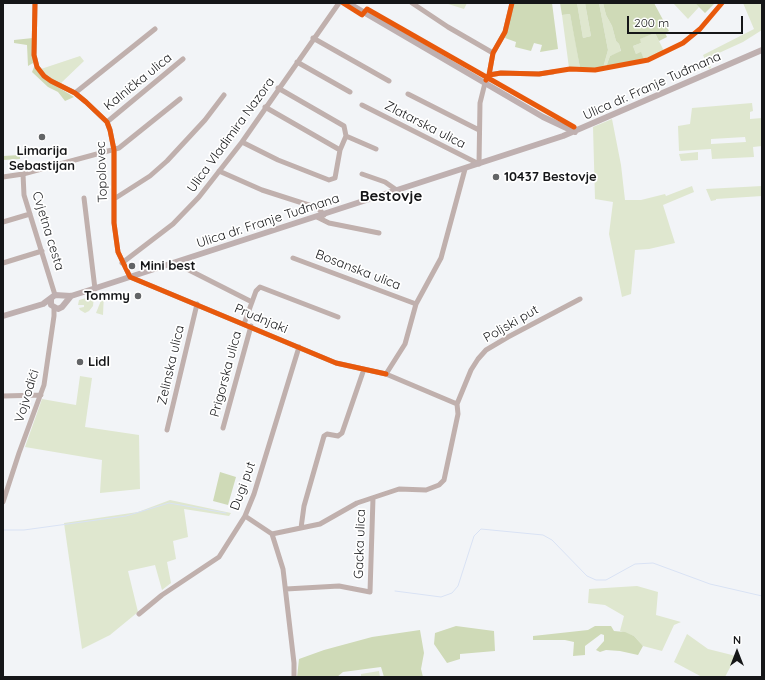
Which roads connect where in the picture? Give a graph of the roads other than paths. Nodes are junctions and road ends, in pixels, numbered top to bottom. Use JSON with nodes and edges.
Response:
{"nodes":[{"id":1,"x":35,"y":3,"type":"edge"},
{"id":2,"x":339,"y":3,"type":"edge"},
{"id":3,"x":348,"y":3,"type":"edge"},
{"id":4,"x":412,"y":3,"type":"edge"},
{"id":5,"x":512,"y":3,"type":"edge"},
{"id":6,"x":154,"y":29,"type":"dead end"},
{"id":7,"x":313,"y":38,"type":"junction"},
{"id":8,"x":762,"y":50,"type":"edge"},
{"id":9,"x":493,"y":52,"type":"junction"},
{"id":10,"x":183,"y":59,"type":"dead end"},
{"id":11,"x":297,"y":62,"type":"junction"},
{"id":12,"x":553,"y":72,"type":"dead end"},
{"id":13,"x":489,"y":75,"type":"junction"},
{"id":14,"x":389,"y":81,"type":"dead end"},
{"id":15,"x":485,"y":82,"type":"junction"},
{"id":16,"x":278,"y":88,"type":"junction"},
{"id":17,"x":350,"y":92,"type":"dead end"},
{"id":18,"x":75,"y":93,"type":"junction"},
{"id":19,"x":408,"y":94,"type":"dead end"},
{"id":20,"x":224,"y":95,"type":"dead end"},
{"id":21,"x":180,"y":99,"type":"dead end"},
{"id":22,"x":362,"y":105,"type":"dead end"},
{"id":23,"x":265,"y":107,"type":"junction"},
{"id":24,"x":107,"y":122,"type":"junction"},
{"id":25,"x":479,"y":130,"type":"junction"},
{"id":26,"x":575,"y":132,"type":"junction"},
{"id":27,"x":346,"y":136,"type":"junction"},
{"id":28,"x":242,"y":142,"type":"junction"},
{"id":29,"x":376,"y":149,"type":"dead end"},
{"id":30,"x":114,"y":150,"type":"junction"},
{"id":31,"x":340,"y":150,"type":"junction"},
{"id":32,"x":479,"y":164,"type":"junction"},
{"id":33,"x":464,"y":169,"type":"junction"},
{"id":34,"x":219,"y":171,"type":"junction"},
{"id":35,"x":23,"y":174,"type":"junction"},
{"id":36,"x":362,"y":174,"type":"dead end"},
{"id":37,"x":3,"y":177,"type":"edge"},
{"id":38,"x":398,"y":191,"type":"junction"},
{"id":39,"x":84,"y":198,"type":"dead end"},
{"id":40,"x":114,"y":199,"type":"junction"},
{"id":41,"x":30,"y":214,"type":"junction"},
{"id":42,"x":324,"y":215,"type":"junction"},
{"id":43,"x":317,"y":217,"type":"junction"},
{"id":44,"x":3,"y":222,"type":"edge"},
{"id":45,"x":379,"y":233,"type":"dead end"},
{"id":46,"x":42,"y":251,"type":"junction"},
{"id":47,"x":293,"y":258,"type":"dead end"},
{"id":48,"x":177,"y":262,"type":"junction"},
{"id":49,"x":3,"y":263,"type":"edge"},
{"id":50,"x":122,"y":263,"type":"junction"},
{"id":51,"x":130,"y":278,"type":"junction"},
{"id":52,"x":95,"y":288,"type":"junction"},
{"id":53,"x":62,"y":296,"type":"junction"},
{"id":54,"x":71,"y":296,"type":"junction"},
{"id":55,"x":580,"y":299,"type":"dead end"},
{"id":56,"x":252,"y":302,"type":"junction"},
{"id":57,"x":54,"y":303,"type":"junction"},
{"id":58,"x":65,"y":303,"type":"junction"},
{"id":59,"x":197,"y":304,"type":"junction"},
{"id":60,"x":416,"y":304,"type":"junction"},
{"id":61,"x":3,"y":316,"type":"edge"},
{"id":62,"x":338,"y":317,"type":"dead end"},
{"id":63,"x":244,"y":324,"type":"junction"},
{"id":64,"x":251,"y":326,"type":"junction"},
{"id":65,"x":299,"y":347,"type":"junction"},
{"id":66,"x":364,"y":369,"type":"junction"},
{"id":67,"x":386,"y":374,"type":"junction"},
{"id":68,"x":41,"y":395,"type":"junction"},
{"id":69,"x":3,"y":396,"type":"edge"},
{"id":70,"x":457,"y":404,"type":"junction"},
{"id":71,"x":223,"y":428,"type":"dead end"},
{"id":72,"x":167,"y":430,"type":"dead end"},
{"id":73,"x":373,"y":498,"type":"junction"},
{"id":74,"x":3,"y":502,"type":"edge"},
{"id":75,"x":245,"y":516,"type":"junction"},
{"id":76,"x":301,"y":528,"type":"junction"},
{"id":77,"x":272,"y":534,"type":"junction"},
{"id":78,"x":286,"y":589,"type":"junction"},
{"id":79,"x":139,"y":614,"type":"dead end"},
{"id":80,"x":294,"y":677,"type":"edge"}],
"edges":[{"from":1,"to":18,"type":"street","name":"Topolovec"},
{"from":2,"to":7,"type":"street","name":"Ulica Vladimira Nazora"},
{"from":3,"to":15,"type":"main road"},
{"from":4,"to":9,"type":"street"},
{"from":5,"to":9,"type":"street"},
{"from":6,"to":18,"type":"street"},
{"from":7,"to":11,"type":"street","name":"Ulica Vladimira Nazora"},
{"from":7,"to":14,"type":"street"},
{"from":8,"to":26,"type":"main road","name":"Ulica dr. Franje Tuđmana"},
{"from":9,"to":13,"type":"street"},
{"from":10,"to":24,"type":"street","name":"Kalnička ulica"},
{"from":11,"to":16,"type":"street","name":"Ulica Vladimira Nazora"},
{"from":11,"to":17,"type":"street"},
{"from":12,"to":13,"type":"street"},
{"from":13,"to":15,"type":"street"},
{"from":15,"to":25,"type":"street"},
{"from":15,"to":26,"type":"main road"},
{"from":16,"to":23,"type":"street","name":"Ulica Vladimira Nazora"},
{"from":16,"to":27,"type":"street"},
{"from":18,"to":24,"type":"street","name":"Topolovec"},
{"from":19,"to":25,"type":"street"},
{"from":20,"to":40,"type":"street"},
{"from":21,"to":30,"type":"street"},
{"from":22,"to":32,"type":"street","name":"Zlatarska ulica"},
{"from":23,"to":28,"type":"street","name":"Ulica Vladimira Nazora"},
{"from":23,"to":31,"type":"street"},
{"from":24,"to":30,"type":"street","name":"Topolovec"},
{"from":25,"to":32,"type":"street"},
{"from":26,"to":32,"type":"main road","name":"Ulica dr. Franje Tuđmana"},
{"from":27,"to":29,"type":"street"},
{"from":27,"to":31,"type":"street"},
{"from":28,"to":31,"type":"street"},
{"from":28,"to":34,"type":"street","name":"Ulica Vladimira Nazora"},
{"from":30,"to":35,"type":"street"},
{"from":30,"to":40,"type":"street","name":"Topolovec"},
{"from":32,"to":33,"type":"main road","name":"Ulica dr. Franje Tuđmana"},
{"from":33,"to":38,"type":"main road","name":"Ulica dr. Franje Tuđmana"},
{"from":33,"to":60,"type":"street"},
{"from":34,"to":42,"type":"street"},
{"from":34,"to":50,"type":"street","name":"Ulica Vladimira Nazora"},
{"from":35,"to":37,"type":"street"},
{"from":35,"to":41,"type":"street","name":"Cvjetna cesta"},
{"from":36,"to":38,"type":"street"},
{"from":38,"to":42,"type":"main road","name":"Ulica dr. Franje Tuđmana"},
{"from":39,"to":52,"type":"street"},
{"from":40,"to":50,"type":"street","name":"Topolovec"},
{"from":41,"to":44,"type":"street"},
{"from":41,"to":46,"type":"street","name":"Cvjetna cesta"},
{"from":42,"to":43,"type":"main road","name":"Ulica dr. Franje Tuđmana"},
{"from":43,"to":45,"type":"street"},
{"from":43,"to":48,"type":"main road","name":"Ulica dr. Franje Tuđmana"},
{"from":46,"to":49,"type":"street"},
{"from":46,"to":57,"type":"street","name":"Cvjetna cesta"},
{"from":47,"to":60,"type":"street","name":"Bosanska ulica"},
{"from":48,"to":51,"type":"main road","name":"Ulica dr. Franje Tuđmana"},
{"from":48,"to":56,"type":"street"},
{"from":50,"to":51,"type":"street","name":"Topolovec"},
{"from":51,"to":52,"type":"main road","name":"Ulica dr. Franje Tuđmana"},
{"from":51,"to":59,"type":"street","name":"Prudnjaki"},
{"from":52,"to":54,"type":"main road","name":"Ulica dr. Franje Tuđmana"},
{"from":53,"to":54,"type":"main road","name":"Ulica dr. Franje Tuđmana"},
{"from":53,"to":57,"type":"main road","name":"Ulica dr. Franje Tuđmana"},
{"from":53,"to":58,"type":"main road"},
{"from":54,"to":58,"type":"main road"},
{"from":55,"to":70,"type":"street","name":"Poljski put"},
{"from":56,"to":62,"type":"street"},
{"from":56,"to":63,"type":"street"},
{"from":57,"to":58,"type":"main road"},
{"from":57,"to":61,"type":"main road"},
{"from":57,"to":68,"type":"street","name":"Vojvodići"},
{"from":59,"to":63,"type":"street","name":"Prudnjaki"},
{"from":59,"to":72,"type":"street","name":"Zelinska ulica"},
{"from":60,"to":67,"type":"street"},
{"from":63,"to":64,"type":"street","name":"Prudnjaki"},
{"from":64,"to":65,"type":"street","name":"Prudnjaki"},
{"from":64,"to":71,"type":"street","name":"Prigorska ulica"},
{"from":65,"to":66,"type":"street","name":"Prudnjaki"},
{"from":65,"to":75,"type":"street","name":"Dugi put"},
{"from":66,"to":67,"type":"street","name":"Prudnjaki"},
{"from":66,"to":76,"type":"street"},
{"from":67,"to":70,"type":"street","name":"Prudnjaki"},
{"from":68,"to":69,"type":"street"},
{"from":68,"to":74,"type":"street","name":"Vojvodići"},
{"from":70,"to":73,"type":"street","name":"Poljski put"},
{"from":73,"to":76,"type":"street"},
{"from":73,"to":78,"type":"street","name":"Gacka ulica"},
{"from":75,"to":77,"type":"street"},
{"from":75,"to":79,"type":"street","name":"Dugi put"},
{"from":76,"to":77,"type":"street"},
{"from":77,"to":78,"type":"street"},
{"from":78,"to":80,"type":"street"}]}
